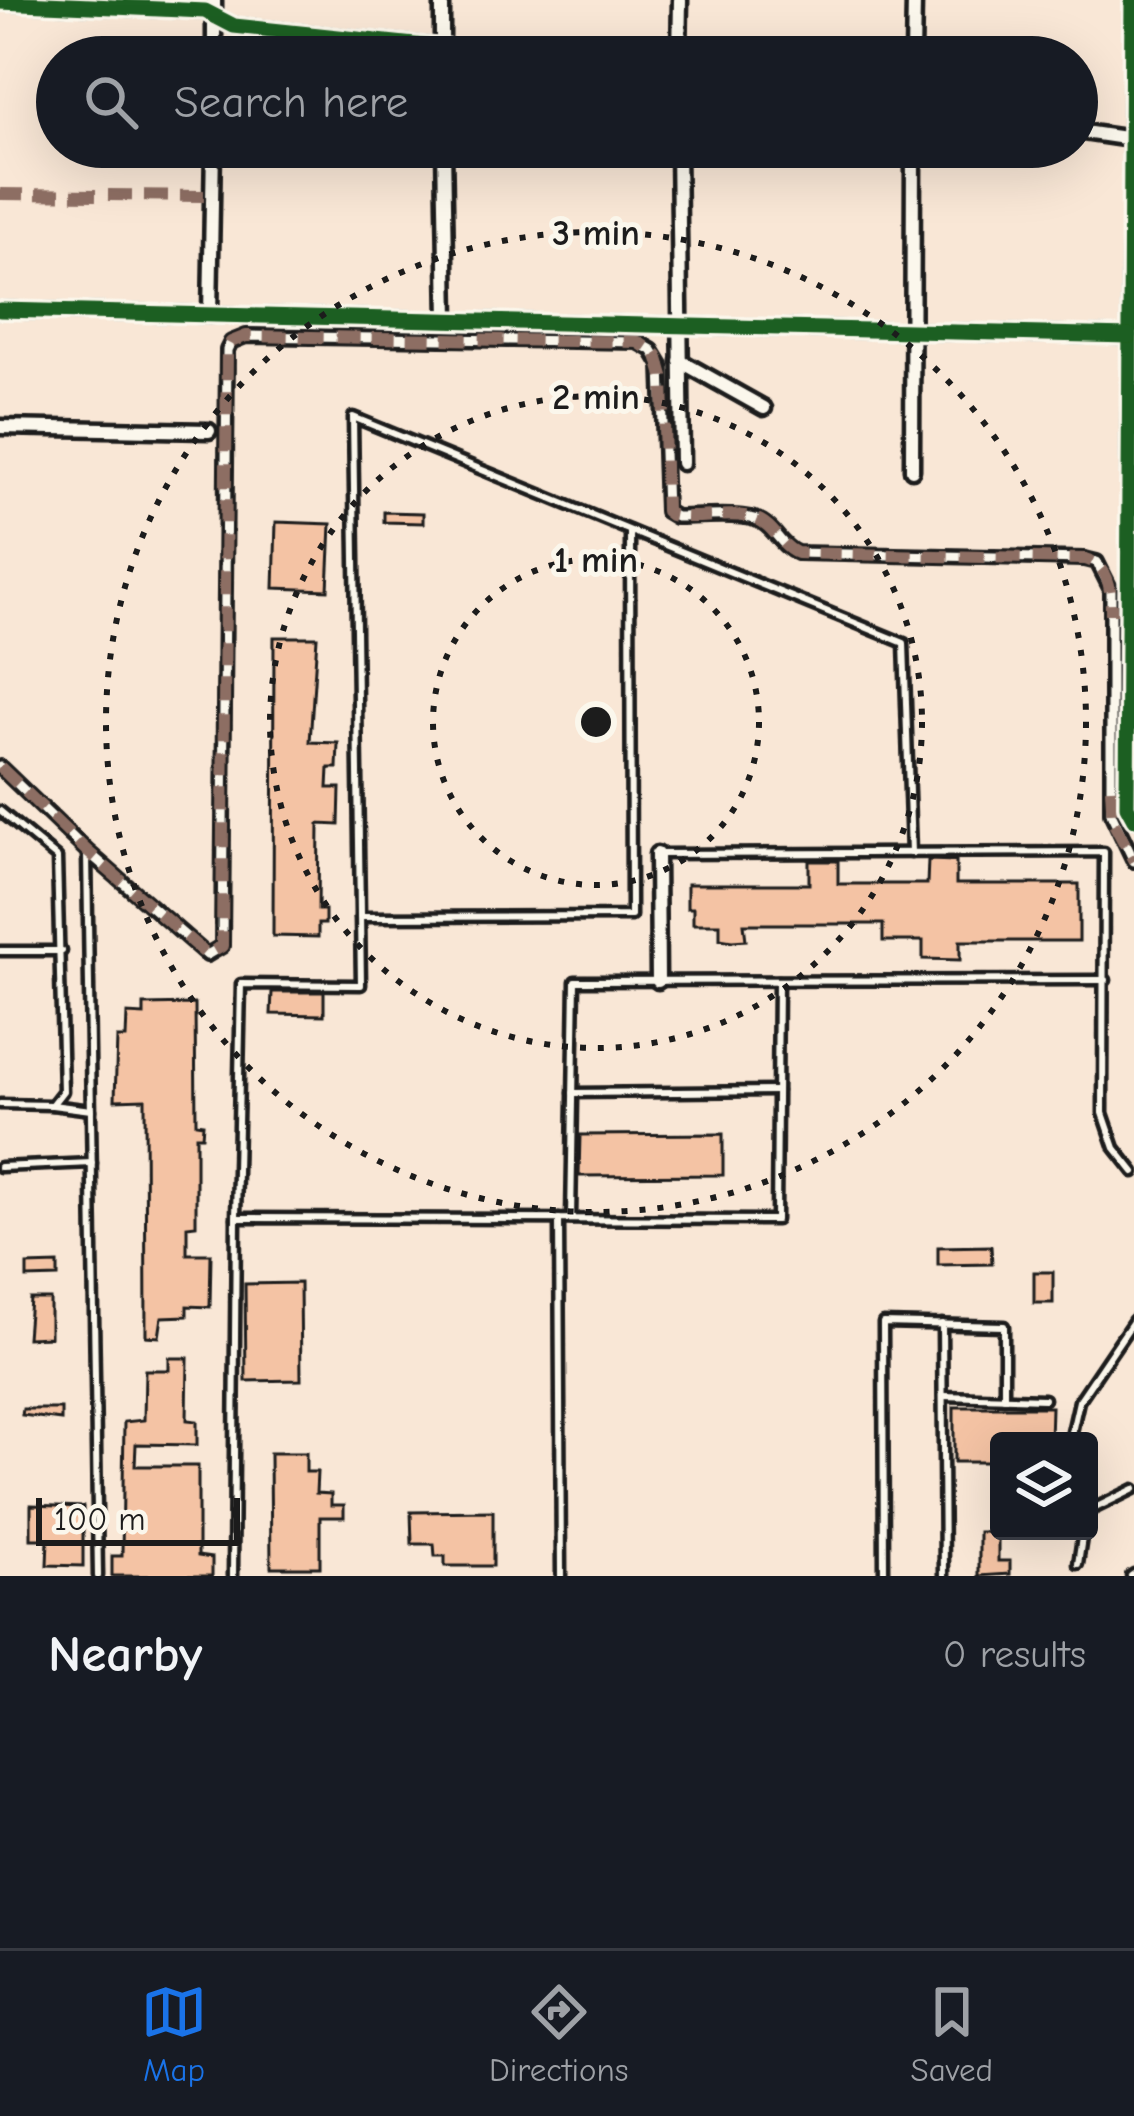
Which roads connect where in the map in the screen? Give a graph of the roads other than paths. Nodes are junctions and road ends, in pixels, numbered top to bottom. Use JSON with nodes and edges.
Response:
{"nodes":[{"id":1,"x":442,"y":0,"type":"edge"},
{"id":2,"x":680,"y":0,"type":"edge"},
{"id":3,"x":914,"y":0,"type":"edge"},
{"id":4,"x":1132,"y":0,"type":"edge"},
{"id":5,"x":0,"y":2,"type":"edge"},
{"id":6,"x":214,"y":8,"type":"edge"},
{"id":7,"x":314,"y":36,"type":"edge"},
{"id":8,"x":442,"y":36,"type":"edge"},
{"id":9,"x":679,"y":36,"type":"edge"},
{"id":10,"x":913,"y":36,"type":"edge"},
{"id":11,"x":1098,"y":134,"type":"edge"},
{"id":12,"x":1131,"y":139,"type":"edge"},
{"id":13,"x":213,"y":168,"type":"edge"},
{"id":14,"x":444,"y":168,"type":"edge"},
{"id":15,"x":678,"y":168,"type":"edge"},
{"id":16,"x":913,"y":168,"type":"edge"},
{"id":17,"x":1132,"y":223,"type":"edge"},
{"id":18,"x":0,"y":310,"type":"edge"},
{"id":19,"x":210,"y":315,"type":"junction"},
{"id":20,"x":447,"y":320,"type":"junction"},
{"id":21,"x":679,"y":326,"type":"junction"},
{"id":22,"x":913,"y":331,"type":"junction"},
{"id":23,"x":1130,"y":336,"type":"junction"},
{"id":24,"x":680,"y":362,"type":"junction"},
{"id":25,"x":764,"y":408,"type":"dead end"},
{"id":26,"x":0,"y":427,"type":"edge"},
{"id":27,"x":209,"y":431,"type":"dead end"},
{"id":28,"x":682,"y":463,"type":"dead end"},
{"id":29,"x":912,"y":470,"type":"dead end"},
{"id":30,"x":630,"y":531,"type":"junction"},
{"id":31,"x":0,"y":767,"type":"edge"},
{"id":32,"x":0,"y":812,"type":"edge"},
{"id":33,"x":1134,"y":819,"type":"edge"},
{"id":34,"x":87,"y":850,"type":"junction"},
{"id":35,"x":911,"y":853,"type":"junction"},
{"id":36,"x":657,"y":854,"type":"joint"},
{"id":37,"x":1134,"y":861,"type":"edge"},
{"id":38,"x":360,"y":917,"type":"junction"},
{"id":39,"x":0,"y":951,"type":"edge"},
{"id":40,"x":62,"y":951,"type":"junction"},
{"id":41,"x":1106,"y":980,"type":"junction"},
{"id":42,"x":658,"y":981,"type":"junction"},
{"id":43,"x":778,"y":981,"type":"junction"},
{"id":44,"x":777,"y":1091,"type":"junction"},
{"id":45,"x":573,"y":1093,"type":"junction"},
{"id":46,"x":0,"y":1104,"type":"edge"},
{"id":47,"x":52,"y":1105,"type":"junction"},
{"id":48,"x":91,"y":1110,"type":"junction"},
{"id":49,"x":92,"y":1163,"type":"junction"},
{"id":50,"x":0,"y":1167,"type":"edge"},
{"id":51,"x":1134,"y":1172,"type":"edge"},
{"id":52,"x":236,"y":1218,"type":"junction"},
{"id":53,"x":559,"y":1219,"type":"junction"},
{"id":54,"x":571,"y":1219,"type":"junction"},
{"id":55,"x":1134,"y":1320,"type":"edge"},
{"id":56,"x":942,"y":1324,"type":"junction"},
{"id":57,"x":943,"y":1396,"type":"junction"},
{"id":58,"x":1004,"y":1398,"type":"junction"},
{"id":59,"x":1044,"y":1399,"type":"dead end"},
{"id":60,"x":1072,"y":1432,"type":"edge"},
{"id":61,"x":1134,"y":1489,"type":"edge"},
{"id":62,"x":1098,"y":1507,"type":"edge"},
{"id":63,"x":1082,"y":1540,"type":"edge"},
{"id":64,"x":1078,"y":1564,"type":"dead end"},
{"id":65,"x":98,"y":1576,"type":"edge"},
{"id":66,"x":233,"y":1576,"type":"edge"},
{"id":67,"x":561,"y":1576,"type":"edge"},
{"id":68,"x":884,"y":1576,"type":"edge"},
{"id":69,"x":944,"y":1576,"type":"edge"}],
"edges":[{"from":1,"to":8,"type":"street"},
{"from":2,"to":9,"type":"street"},
{"from":3,"to":10,"type":"street"},
{"from":4,"to":12,"type":"street"},
{"from":5,"to":6,"type":"street"},
{"from":6,"to":7,"type":"street"},
{"from":11,"to":12,"type":"street"},
{"from":12,"to":17,"type":"street"},
{"from":13,"to":19,"type":"street"},
{"from":14,"to":20,"type":"street"},
{"from":15,"to":21,"type":"street"},
{"from":16,"to":22,"type":"street"},
{"from":17,"to":23,"type":"street"},
{"from":18,"to":19,"type":"street"},
{"from":19,"to":20,"type":"street"},
{"from":20,"to":21,"type":"street"},
{"from":21,"to":22,"type":"street"},
{"from":21,"to":24,"type":"street"},
{"from":22,"to":23,"type":"street"},
{"from":22,"to":29,"type":"street"},
{"from":23,"to":33,"type":"street"},
{"from":24,"to":25,"type":"street"},
{"from":24,"to":28,"type":"street"},
{"from":26,"to":27,"type":"street"},
{"from":30,"to":35,"type":"lane"},
{"from":30,"to":38,"type":"lane"},
{"from":30,"to":38,"type":"lane"},
{"from":31,"to":34,"type":"street"},
{"from":32,"to":40,"type":"lane"},
{"from":34,"to":37,"type":"street"},
{"from":34,"to":48,"type":"lane"},
{"from":35,"to":36,"type":"lane"},
{"from":35,"to":41,"type":"lane"},
{"from":36,"to":42,"type":"street"},
{"from":38,"to":52,"type":"lane"},
{"from":39,"to":40,"type":"lane"},
{"from":40,"to":47,"type":"lane"},
{"from":41,"to":43,"type":"lane"},
{"from":41,"to":51,"type":"lane"},
{"from":42,"to":43,"type":"lane"},
{"from":42,"to":45,"type":"lane"},
{"from":43,"to":44,"type":"lane"},
{"from":44,"to":45,"type":"lane"},
{"from":44,"to":54,"type":"lane"},
{"from":45,"to":54,"type":"lane"},
{"from":46,"to":47,"type":"lane"},
{"from":47,"to":48,"type":"lane"},
{"from":48,"to":49,"type":"lane"},
{"from":49,"to":50,"type":"lane"},
{"from":49,"to":65,"type":"lane"},
{"from":52,"to":53,"type":"lane"},
{"from":52,"to":66,"type":"lane"},
{"from":53,"to":54,"type":"lane"},
{"from":53,"to":67,"type":"lane"},
{"from":55,"to":60,"type":"lane"},
{"from":56,"to":57,"type":"lane"},
{"from":56,"to":58,"type":"lane"},
{"from":56,"to":68,"type":"lane"},
{"from":57,"to":58,"type":"lane"},
{"from":57,"to":69,"type":"lane"},
{"from":58,"to":59,"type":"lane"},
{"from":61,"to":62,"type":"lane"},
{"from":63,"to":64,"type":"lane"}]}
